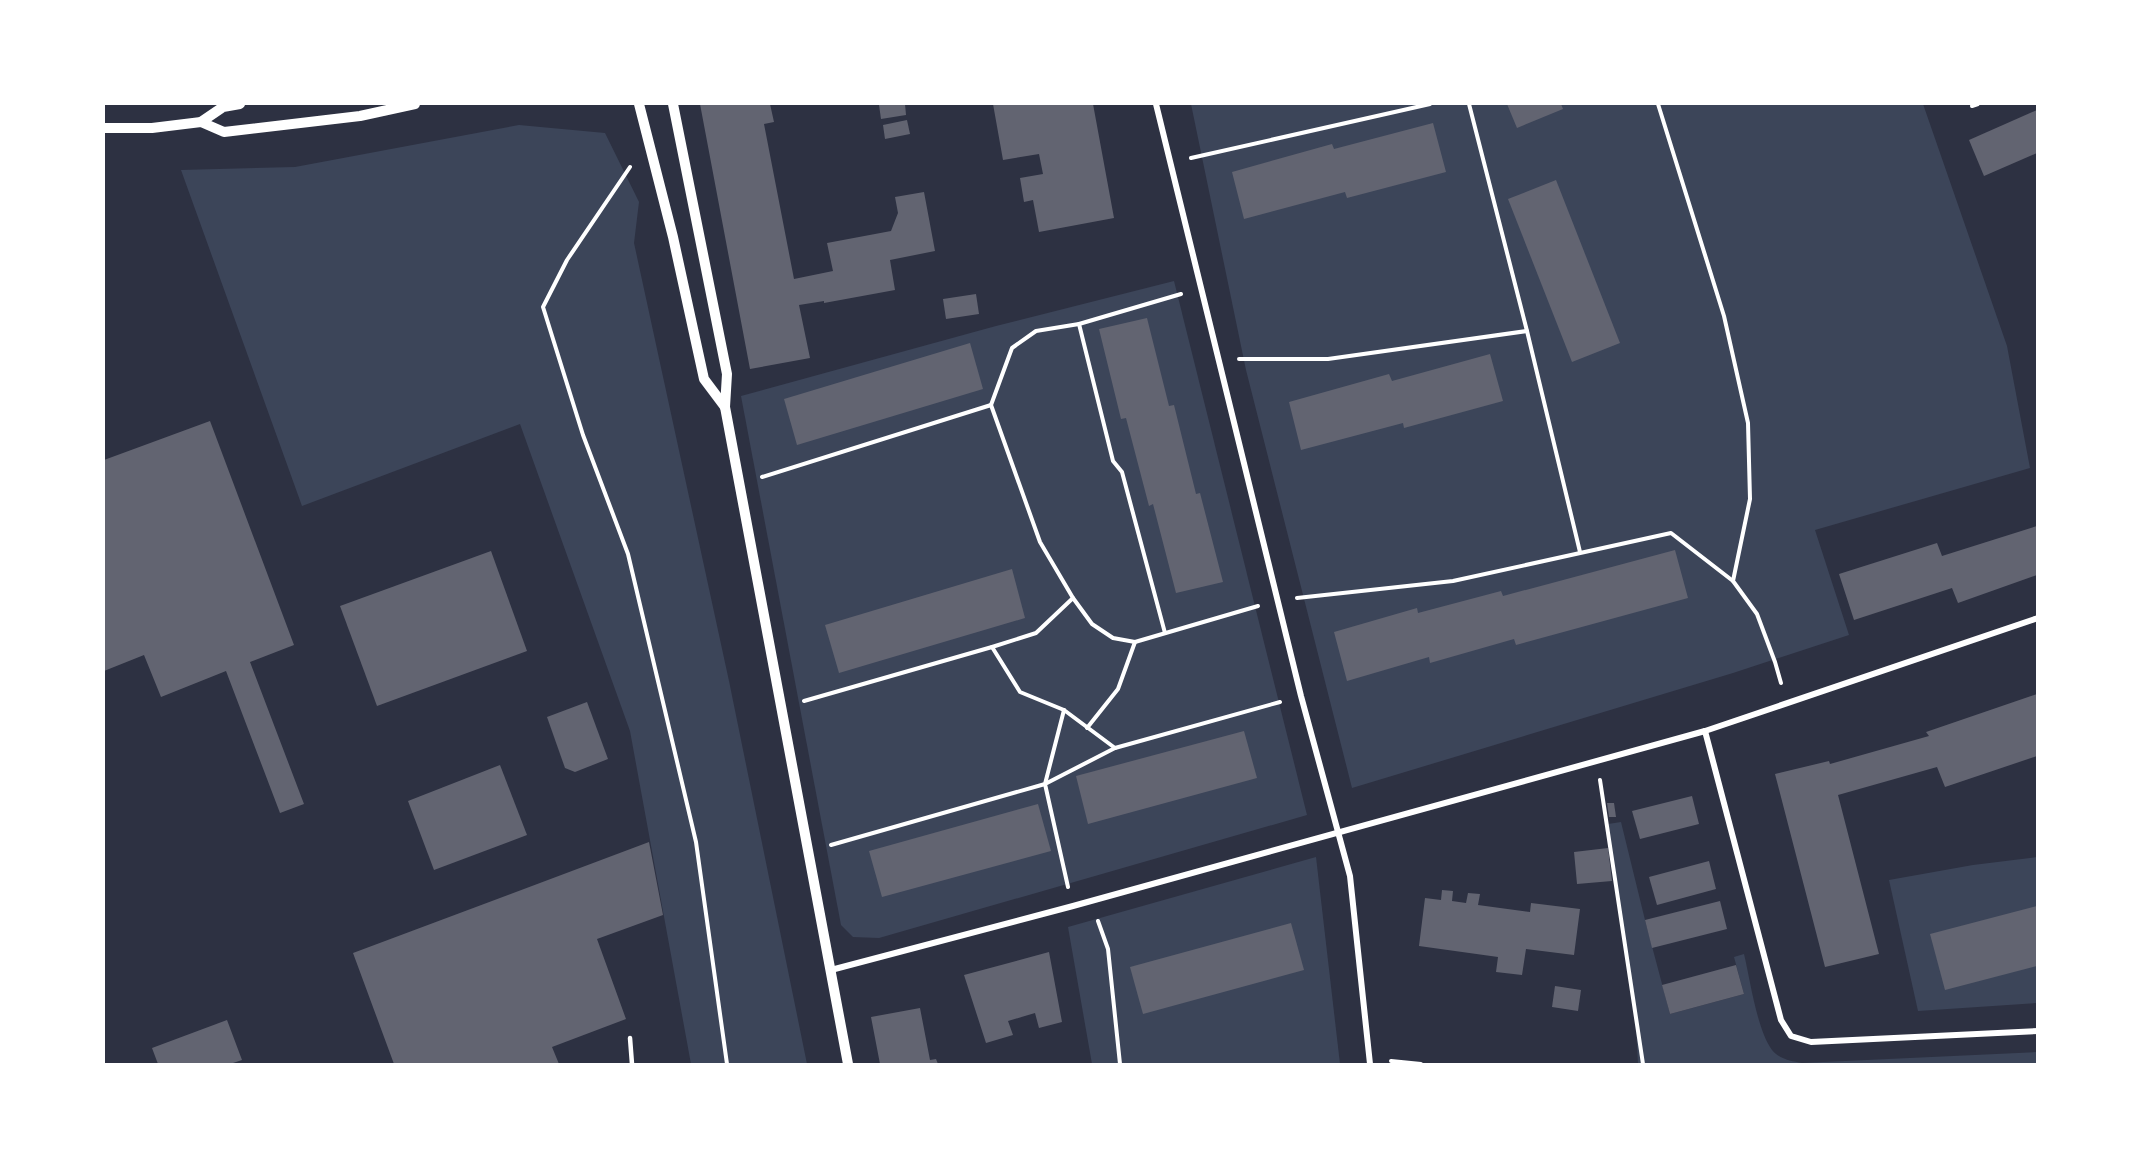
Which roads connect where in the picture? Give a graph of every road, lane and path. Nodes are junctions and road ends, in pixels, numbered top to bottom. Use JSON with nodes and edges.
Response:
{"nodes":[{"id":1,"x":240,"y":104,"type":"edge"},
{"id":2,"x":415,"y":104,"type":"edge"},
{"id":3,"x":639,"y":104,"type":"edge"},
{"id":4,"x":673,"y":104,"type":"edge"},
{"id":5,"x":1156,"y":104,"type":"edge"},
{"id":6,"x":1430,"y":104,"type":"edge"},
{"id":7,"x":1469,"y":104,"type":"edge"},
{"id":8,"x":1658,"y":104,"type":"edge"},
{"id":9,"x":1978,"y":104,"type":"edge"},
{"id":10,"x":1972,"y":106,"type":"dead end"},
{"id":11,"x":201,"y":122,"type":"junction"},
{"id":12,"x":104,"y":128,"type":"edge"},
{"id":13,"x":1170,"y":164,"type":"junction"},
{"id":14,"x":631,"y":166,"type":"dead end"},
{"id":15,"x":1201,"y":289,"type":"junction"},
{"id":16,"x":1079,"y":324,"type":"junction"},
{"id":17,"x":1527,"y":331,"type":"junction"},
{"id":18,"x":1218,"y":359,"type":"junction"},
{"id":19,"x":991,"y":405,"type":"junction"},
{"id":20,"x":725,"y":407,"type":"junction"},
{"id":21,"x":769,"y":475,"type":"dead end"},
{"id":22,"x":1580,"y":552,"type":"junction"},
{"id":23,"x":1733,"y":581,"type":"junction"},
{"id":24,"x":1074,"y":598,"type":"junction"},
{"id":25,"x":1277,"y":600,"type":"junction"},
{"id":26,"x":2037,"y":618,"type":"edge"},
{"id":27,"x":1166,"y":633,"type":"junction"},
{"id":28,"x":1135,"y":642,"type":"junction"},
{"id":29,"x":992,"y":647,"type":"junction"},
{"id":30,"x":1301,"y":696,"type":"junction"},
{"id":31,"x":1786,"y":704,"type":"junction"},
{"id":32,"x":780,"y":705,"type":"junction"},
{"id":33,"x":1064,"y":710,"type":"junction"},
{"id":34,"x":1087,"y":728,"type":"junction"},
{"id":35,"x":1704,"y":731,"type":"junction"},
{"id":36,"x":1114,"y":748,"type":"junction"},
{"id":37,"x":1597,"y":761,"type":"junction"},
{"id":38,"x":1045,"y":784,"type":"junction"},
{"id":39,"x":1338,"y":831,"type":"junction"},
{"id":40,"x":807,"y":848,"type":"junction"},
{"id":41,"x":1090,"y":901,"type":"junction"},
{"id":42,"x":1073,"y":906,"type":"junction"},
{"id":43,"x":831,"y":970,"type":"junction"},
{"id":44,"x":2037,"y":1031,"type":"edge"},
{"id":45,"x":630,"y":1038,"type":"dead end"},
{"id":46,"x":1370,"y":1064,"type":"edge"},
{"id":47,"x":632,"y":1065,"type":"edge"},
{"id":48,"x":727,"y":1065,"type":"edge"},
{"id":49,"x":848,"y":1065,"type":"edge"},
{"id":50,"x":1120,"y":1065,"type":"edge"},
{"id":51,"x":1421,"y":1065,"type":"edge"},
{"id":52,"x":1643,"y":1065,"type":"edge"}],
"edges":[{"from":1,"to":11,"type":"street"},
{"from":2,"to":11,"type":"street"},
{"from":3,"to":20,"type":"street"},
{"from":4,"to":20,"type":"street"},
{"from":5,"to":13,"type":"street"},
{"from":6,"to":13,"type":"path"},
{"from":7,"to":17,"type":"path"},
{"from":8,"to":23,"type":"path"},
{"from":9,"to":10,"type":"path"},
{"from":11,"to":12,"type":"street"},
{"from":13,"to":15,"type":"street"},
{"from":14,"to":48,"type":"path"},
{"from":15,"to":16,"type":"path"},
{"from":15,"to":18,"type":"street"},
{"from":16,"to":19,"type":"path"},
{"from":16,"to":27,"type":"path"},
{"from":17,"to":18,"type":"path"},
{"from":17,"to":22,"type":"path"},
{"from":18,"to":25,"type":"street"},
{"from":19,"to":21,"type":"path"},
{"from":19,"to":24,"type":"path"},
{"from":20,"to":32,"type":"street"},
{"from":22,"to":23,"type":"path"},
{"from":22,"to":25,"type":"path"},
{"from":23,"to":31,"type":"path"},
{"from":24,"to":28,"type":"path"},
{"from":24,"to":29,"type":"path"},
{"from":25,"to":27,"type":"path"},
{"from":25,"to":30,"type":"street"},
{"from":26,"to":31,"type":"street"},
{"from":27,"to":28,"type":"path"},
{"from":28,"to":34,"type":"path"},
{"from":29,"to":32,"type":"path"},
{"from":29,"to":33,"type":"path"},
{"from":30,"to":36,"type":"path"},
{"from":30,"to":39,"type":"street"},
{"from":31,"to":35,"type":"street"},
{"from":32,"to":40,"type":"street"},
{"from":33,"to":34,"type":"path"},
{"from":33,"to":38,"type":"path"},
{"from":34,"to":36,"type":"path"},
{"from":35,"to":37,"type":"street"},
{"from":35,"to":44,"type":"street"},
{"from":36,"to":38,"type":"path"},
{"from":37,"to":39,"type":"street"},
{"from":37,"to":52,"type":"path"},
{"from":38,"to":40,"type":"path"},
{"from":38,"to":42,"type":"path"},
{"from":39,"to":41,"type":"street"},
{"from":39,"to":46,"type":"street"},
{"from":40,"to":43,"type":"street"},
{"from":41,"to":42,"type":"street"},
{"from":41,"to":50,"type":"path"},
{"from":42,"to":43,"type":"street"},
{"from":43,"to":49,"type":"street"},
{"from":45,"to":47,"type":"lane"},
{"from":46,"to":51,"type":"path"}]}
